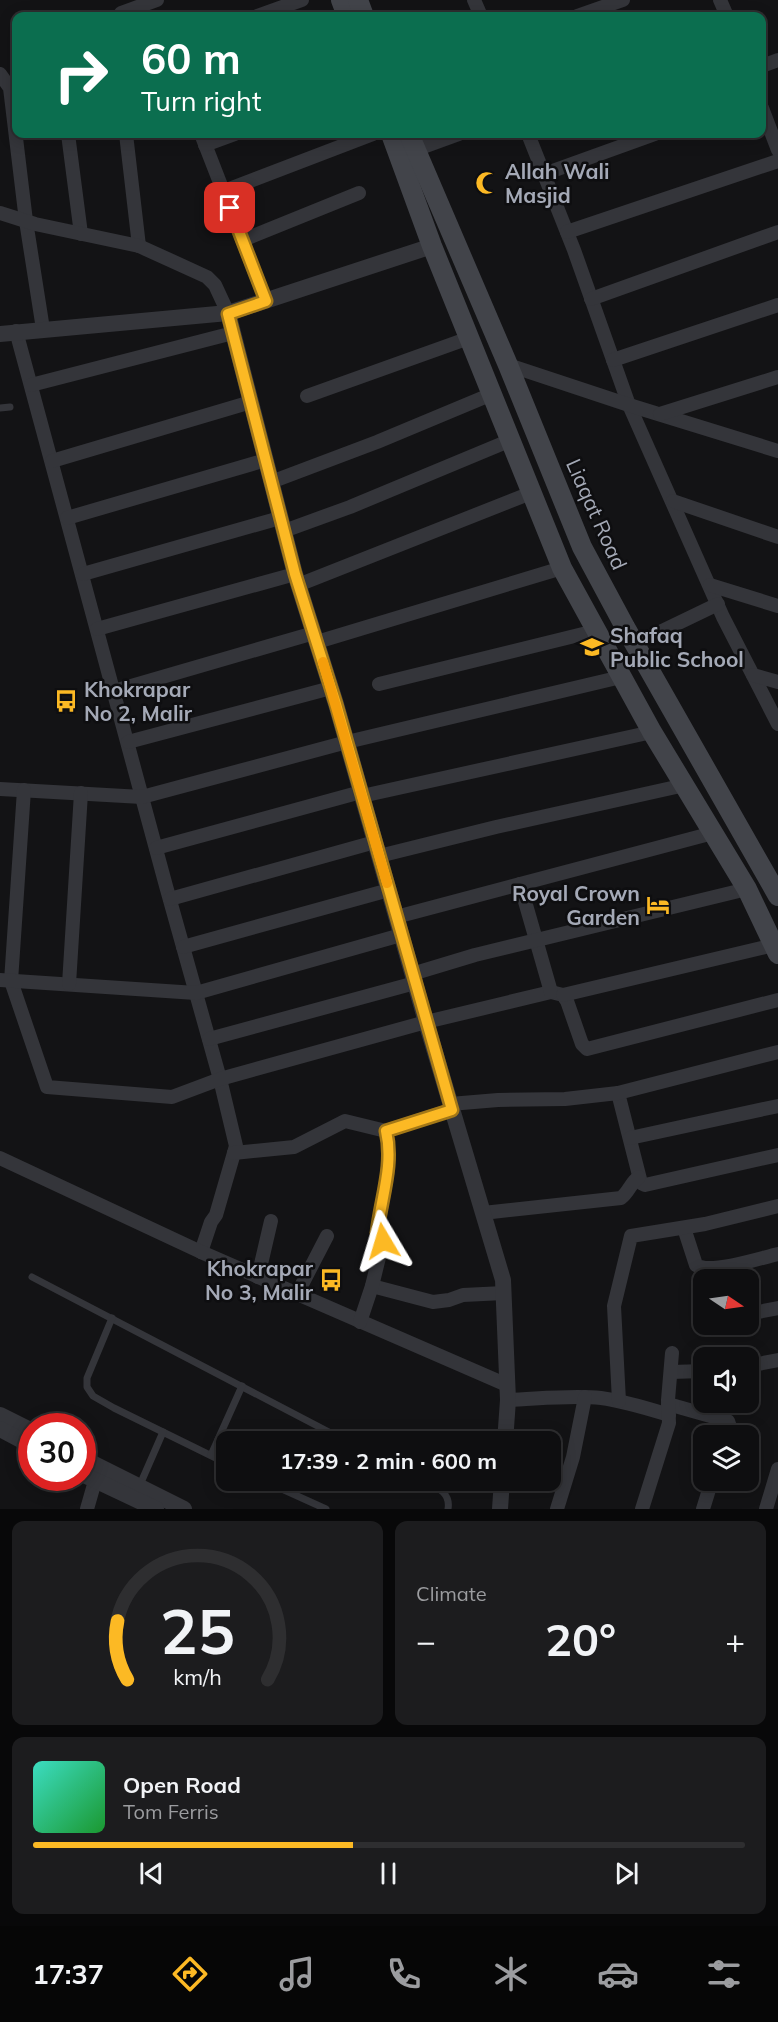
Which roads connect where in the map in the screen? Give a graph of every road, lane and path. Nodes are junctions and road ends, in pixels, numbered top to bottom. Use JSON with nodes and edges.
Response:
{"nodes":[{"id":1,"x":157,"y":0,"type":"edge"},
{"id":2,"x":302,"y":0,"type":"edge"},
{"id":3,"x":623,"y":0,"type":"edge"},
{"id":4,"x":120,"y":10,"type":"edge"},
{"id":5,"x":268,"y":12,"type":"edge"},
{"id":6,"x":588,"y":12,"type":"edge"},
{"id":7,"x":0,"y":74,"type":"edge"},
{"id":8,"x":766,"y":116,"type":"edge"},
{"id":9,"x":10,"y":119,"type":"edge"},
{"id":10,"x":775,"y":134,"type":"edge"},
{"id":11,"x":13,"y":138,"type":"edge"},
{"id":12,"x":69,"y":138,"type":"edge"},
{"id":13,"x":126,"y":138,"type":"edge"},
{"id":14,"x":363,"y":138,"type":"edge"},
{"id":15,"x":392,"y":138,"type":"edge"},
{"id":16,"x":436,"y":138,"type":"edge"},
{"id":17,"x":530,"y":138,"type":"edge"},
{"id":18,"x":644,"y":138,"type":"edge"},
{"id":19,"x":203,"y":139,"type":"edge"},
{"id":20,"x":412,"y":142,"type":"edge"},
{"id":21,"x":778,"y":150,"type":"edge"},
{"id":22,"x":778,"y":161,"type":"edge"},
{"id":23,"x":544,"y":174,"type":"junction"},
{"id":24,"x":224,"y":191,"type":"junction"},
{"id":25,"x":359,"y":193,"type":"dead end"},
{"id":26,"x":0,"y":213,"type":"edge"},
{"id":27,"x":26,"y":221,"type":"junction"},
{"id":28,"x":567,"y":232,"type":"junction"},
{"id":29,"x":778,"y":232,"type":"edge"},
{"id":30,"x":81,"y":234,"type":"junction"},
{"id":31,"x":243,"y":240,"type":"junction"},
{"id":32,"x":140,"y":246,"type":"junction"},
{"id":33,"x":432,"y":246,"type":"junction"},
{"id":34,"x":591,"y":299,"type":"junction"},
{"id":35,"x":266,"y":301,"type":"junction"},
{"id":36,"x":778,"y":305,"type":"edge"},
{"id":37,"x":228,"y":314,"type":"junction"},
{"id":38,"x":43,"y":329,"type":"junction"},
{"id":39,"x":8,"y":332,"type":"edge"},
{"id":40,"x":233,"y":333,"type":"junction"},
{"id":41,"x":469,"y":338,"type":"junction"},
{"id":42,"x":613,"y":360,"type":"junction"},
{"id":43,"x":508,"y":364,"type":"junction"},
{"id":44,"x":778,"y":377,"type":"edge"},
{"id":45,"x":31,"y":386,"type":"junction"},
{"id":46,"x":492,"y":394,"type":"junction"},
{"id":47,"x":307,"y":396,"type":"dead end"},
{"id":48,"x":251,"y":402,"type":"junction"},
{"id":49,"x":629,"y":405,"type":"junction"},
{"id":50,"x":10,"y":407,"type":"dead end"},
{"id":51,"x":0,"y":408,"type":"edge"},
{"id":52,"x":660,"y":414,"type":"junction"},
{"id":53,"x":511,"y":440,"type":"junction"},
{"id":54,"x":778,"y":451,"type":"edge"},
{"id":55,"x":266,"y":460,"type":"junction"},
{"id":56,"x":52,"y":461,"type":"junction"},
{"id":57,"x":271,"y":482,"type":"junction"},
{"id":58,"x":531,"y":493,"type":"junction"},
{"id":59,"x":673,"y":501,"type":"junction"},
{"id":60,"x":67,"y":518,"type":"junction"},
{"id":61,"x":282,"y":524,"type":"junction"},
{"id":62,"x":778,"y":537,"type":"edge"},
{"id":63,"x":562,"y":568,"type":"junction"},
{"id":64,"x":82,"y":574,"type":"junction"},
{"id":65,"x":297,"y":579,"type":"junction"},
{"id":66,"x":710,"y":585,"type":"junction"},
{"id":67,"x":718,"y":604,"type":"junction"},
{"id":68,"x":778,"y":606,"type":"edge"},
{"id":69,"x":97,"y":629,"type":"junction"},
{"id":70,"x":595,"y":631,"type":"junction"},
{"id":71,"x":315,"y":638,"type":"junction"},
{"id":72,"x":634,"y":644,"type":"junction"},
{"id":73,"x":753,"y":675,"type":"junction"},
{"id":74,"x":621,"y":677,"type":"junction"},
{"id":75,"x":778,"y":682,"type":"edge"},
{"id":76,"x":379,"y":684,"type":"dead end"},
{"id":77,"x":331,"y":688,"type":"junction"},
{"id":78,"x":114,"y":691,"type":"junction"},
{"id":79,"x":778,"y":724,"type":"edge"},
{"id":80,"x":652,"y":732,"type":"junction"},
{"id":81,"x":128,"y":742,"type":"junction"},
{"id":82,"x":347,"y":742,"type":"junction"},
{"id":83,"x":685,"y":785,"type":"junction"},
{"id":84,"x":0,"y":789,"type":"edge"},
{"id":85,"x":24,"y":790,"type":"junction"},
{"id":86,"x":81,"y":794,"type":"junction"},
{"id":87,"x":362,"y":794,"type":"junction"},
{"id":88,"x":142,"y":797,"type":"junction"},
{"id":89,"x":713,"y":832,"type":"junction"},
{"id":90,"x":156,"y":848,"type":"junction"},
{"id":91,"x":377,"y":849,"type":"junction"},
{"id":92,"x":520,"y":884,"type":"junction"},
{"id":93,"x":747,"y":889,"type":"junction"},
{"id":94,"x":388,"y":890,"type":"junction"},
{"id":95,"x":778,"y":896,"type":"edge"},
{"id":96,"x":170,"y":899,"type":"junction"},
{"id":97,"x":396,"y":917,"type":"junction"},
{"id":98,"x":401,"y":935,"type":"junction"},
{"id":99,"x":536,"y":940,"type":"junction"},
{"id":100,"x":183,"y":947,"type":"junction"},
{"id":101,"x":776,"y":949,"type":"edge"},
{"id":102,"x":414,"y":978,"type":"junction"},
{"id":103,"x":5,"y":980,"type":"edge"},
{"id":104,"x":69,"y":984,"type":"junction"},
{"id":105,"x":196,"y":993,"type":"junction"},
{"id":106,"x":557,"y":993,"type":"junction"},
{"id":107,"x":778,"y":1000,"type":"edge"},
{"id":108,"x":426,"y":1022,"type":"junction"},
{"id":109,"x":209,"y":1039,"type":"junction"},
{"id":110,"x":778,"y":1052,"type":"edge"},
{"id":111,"x":220,"y":1079,"type":"junction"},
{"id":112,"x":618,"y":1093,"type":"junction"},
{"id":113,"x":778,"y":1106,"type":"edge"},
{"id":114,"x":451,"y":1107,"type":"junction"},
{"id":115,"x":386,"y":1131,"type":"junction"},
{"id":116,"x":630,"y":1138,"type":"junction"},
{"id":117,"x":234,"y":1153,"type":"junction"},
{"id":118,"x":778,"y":1155,"type":"edge"},
{"id":119,"x":0,"y":1158,"type":"edge"},
{"id":120,"x":639,"y":1177,"type":"junction"},
{"id":121,"x":778,"y":1206,"type":"edge"},
{"id":122,"x":483,"y":1213,"type":"junction"},
{"id":123,"x":271,"y":1221,"type":"dead end"},
{"id":124,"x":684,"y":1228,"type":"junction"},
{"id":125,"x":327,"y":1236,"type":"dead end"},
{"id":126,"x":201,"y":1252,"type":"junction"},
{"id":127,"x":778,"y":1254,"type":"edge"},
{"id":128,"x":33,"y":1277,"type":"dead end"},
{"id":129,"x":258,"y":1277,"type":"junction"},
{"id":130,"x":372,"y":1286,"type":"junction"},
{"id":131,"x":504,"y":1293,"type":"junction"},
{"id":132,"x":297,"y":1294,"type":"junction"},
{"id":133,"x":778,"y":1308,"type":"edge"},
{"id":134,"x":759,"y":1312,"type":"edge"},
{"id":135,"x":112,"y":1318,"type":"junction"},
{"id":136,"x":360,"y":1322,"type":"junction"},
{"id":137,"x":672,"y":1353,"type":"dead end"},
{"id":138,"x":778,"y":1360,"type":"edge"},
{"id":139,"x":759,"y":1364,"type":"edge"},
{"id":140,"x":693,"y":1371,"type":"edge"},
{"id":141,"x":671,"y":1372,"type":"junction"},
{"id":142,"x":242,"y":1386,"type":"junction"},
{"id":143,"x":507,"y":1393,"type":"junction"},
{"id":144,"x":585,"y":1397,"type":"junction"},
{"id":145,"x":619,"y":1401,"type":"junction"},
{"id":146,"x":669,"y":1409,"type":"junction"},
{"id":147,"x":1,"y":1421,"type":"edge"},
{"id":148,"x":729,"y":1425,"type":"edge"},
{"id":149,"x":18,"y":1426,"type":"edge"},
{"id":150,"x":327,"y":1431,"type":"edge"},
{"id":151,"x":505,"y":1431,"type":"edge"},
{"id":152,"x":164,"y":1432,"type":"junction"},
{"id":153,"x":18,"y":1435,"type":"edge"},
{"id":154,"x":211,"y":1455,"type":"junction"},
{"id":155,"x":216,"y":1458,"type":"edge"},
{"id":156,"x":778,"y":1469,"type":"edge"},
{"id":157,"x":96,"y":1475,"type":"edge"},
{"id":158,"x":96,"y":1476,"type":"edge"},
{"id":159,"x":139,"y":1487,"type":"junction"},
{"id":160,"x":90,"y":1491,"type":"edge"},
{"id":161,"x":286,"y":1491,"type":"edge"},
{"id":162,"x":442,"y":1491,"type":"edge"},
{"id":163,"x":501,"y":1491,"type":"edge"},
{"id":164,"x":709,"y":1491,"type":"edge"},
{"id":165,"x":87,"y":1509,"type":"edge"},
{"id":166,"x":156,"y":1509,"type":"edge"},
{"id":167,"x":184,"y":1509,"type":"edge"},
{"id":168,"x":326,"y":1509,"type":"edge"},
{"id":169,"x":448,"y":1509,"type":"edge"},
{"id":170,"x":500,"y":1509,"type":"edge"},
{"id":171,"x":557,"y":1509,"type":"edge"},
{"id":172,"x":642,"y":1509,"type":"edge"},
{"id":173,"x":703,"y":1509,"type":"edge"},
{"id":174,"x":766,"y":1509,"type":"edge"}],
"edges":[{"from":1,"to":4,"type":"street"},
{"from":2,"to":5,"type":"street"},
{"from":3,"to":6,"type":"street"},
{"from":7,"to":9,"type":"street"},
{"from":8,"to":10,"type":"street"},
{"from":10,"to":21,"type":"street"},
{"from":11,"to":27,"type":"street"},
{"from":12,"to":30,"type":"street"},
{"from":13,"to":32,"type":"street"},
{"from":14,"to":24,"type":"street"},
{"from":15,"to":33,"type":"main road"},
{"from":16,"to":20,"type":"street"},
{"from":17,"to":23,"type":"street"},
{"from":18,"to":23,"type":"street"},
{"from":19,"to":24,"type":"street"},
{"from":20,"to":43,"type":"main road","name":"Liaqat Road"},
{"from":22,"to":28,"type":"street"},
{"from":23,"to":28,"type":"street"},
{"from":24,"to":31,"type":"street"},
{"from":25,"to":31,"type":"street"},
{"from":26,"to":27,"type":"street"},
{"from":27,"to":30,"type":"street"},
{"from":27,"to":38,"type":"street"},
{"from":28,"to":34,"type":"street"},
{"from":29,"to":34,"type":"street"},
{"from":30,"to":32,"type":"street"},
{"from":31,"to":35,"type":"street"},
{"from":32,"to":37,"type":"street"},
{"from":33,"to":35,"type":"street"},
{"from":33,"to":41,"type":"main road"},
{"from":34,"to":42,"type":"street"},
{"from":35,"to":37,"type":"street"},
{"from":36,"to":42,"type":"street"},
{"from":37,"to":38,"type":"street"},
{"from":37,"to":40,"type":"street"},
{"from":38,"to":39,"type":"street"},
{"from":39,"to":45,"type":"street"},
{"from":40,"to":45,"type":"street"},
{"from":40,"to":48,"type":"street"},
{"from":41,"to":46,"type":"main road"},
{"from":41,"to":47,"type":"street"},
{"from":42,"to":49,"type":"street"},
{"from":43,"to":49,"type":"street"},
{"from":43,"to":72,"type":"main road","name":"Liaqat Road"},
{"from":44,"to":52,"type":"street"},
{"from":45,"to":56,"type":"street"},
{"from":46,"to":53,"type":"main road"},
{"from":46,"to":57,"type":"street"},
{"from":48,"to":55,"type":"street"},
{"from":48,"to":56,"type":"street"},
{"from":49,"to":52,"type":"street"},
{"from":49,"to":59,"type":"street"},
{"from":50,"to":51,"type":"lane"},
{"from":52,"to":54,"type":"street"},
{"from":53,"to":58,"type":"main road"},
{"from":53,"to":61,"type":"street"},
{"from":55,"to":57,"type":"street"},
{"from":55,"to":60,"type":"street"},
{"from":56,"to":60,"type":"street"},
{"from":57,"to":61,"type":"street"},
{"from":58,"to":63,"type":"main road"},
{"from":58,"to":65,"type":"street"},
{"from":59,"to":62,"type":"street"},
{"from":59,"to":66,"type":"street"},
{"from":60,"to":64,"type":"street"},
{"from":61,"to":64,"type":"street"},
{"from":61,"to":65,"type":"street"},
{"from":63,"to":70,"type":"main road"},
{"from":63,"to":71,"type":"street"},
{"from":64,"to":69,"type":"street"},
{"from":65,"to":69,"type":"street"},
{"from":65,"to":71,"type":"street"},
{"from":66,"to":67,"type":"street"},
{"from":66,"to":68,"type":"street"},
{"from":67,"to":72,"type":"street"},
{"from":67,"to":73,"type":"street"},
{"from":69,"to":78,"type":"street"},
{"from":70,"to":74,"type":"main road"},
{"from":70,"to":76,"type":"street"},
{"from":71,"to":77,"type":"street"},
{"from":71,"to":78,"type":"street"},
{"from":72,"to":95,"type":"main road","name":"Liaqat Road"},
{"from":73,"to":75,"type":"street"},
{"from":73,"to":79,"type":"street"},
{"from":74,"to":80,"type":"main road"},
{"from":74,"to":82,"type":"street"},
{"from":77,"to":81,"type":"street"},
{"from":77,"to":82,"type":"street"},
{"from":78,"to":81,"type":"street"},
{"from":80,"to":83,"type":"main road"},
{"from":80,"to":87,"type":"street"},
{"from":81,"to":88,"type":"street"},
{"from":82,"to":87,"type":"street"},
{"from":82,"to":88,"type":"street"},
{"from":83,"to":89,"type":"main road"},
{"from":83,"to":91,"type":"street"},
{"from":84,"to":85,"type":"street"},
{"from":85,"to":86,"type":"street"},
{"from":85,"to":103,"type":"street"},
{"from":86,"to":88,"type":"street"},
{"from":86,"to":104,"type":"street"},
{"from":87,"to":90,"type":"street"},
{"from":87,"to":91,"type":"street"},
{"from":88,"to":90,"type":"street"},
{"from":89,"to":92,"type":"street"},
{"from":89,"to":93,"type":"main road"},
{"from":90,"to":96,"type":"street"},
{"from":91,"to":94,"type":"street"},
{"from":91,"to":96,"type":"street"},
{"from":92,"to":97,"type":"street"},
{"from":92,"to":99,"type":"street"},
{"from":93,"to":99,"type":"street"},
{"from":93,"to":101,"type":"main road"},
{"from":94,"to":97,"type":"street"},
{"from":94,"to":100,"type":"street"},
{"from":96,"to":100,"type":"street"},
{"from":97,"to":98,"type":"street"},
{"from":98,"to":102,"type":"street"},
{"from":98,"to":105,"type":"street"},
{"from":99,"to":102,"type":"street"},
{"from":99,"to":106,"type":"street"},
{"from":100,"to":105,"type":"street"},
{"from":101,"to":106,"type":"street"},
{"from":102,"to":108,"type":"street"},
{"from":102,"to":109,"type":"street"},
{"from":103,"to":104,"type":"street"},
{"from":103,"to":111,"type":"street"},
{"from":104,"to":105,"type":"street"},
{"from":105,"to":109,"type":"street"},
{"from":106,"to":107,"type":"street"},
{"from":106,"to":108,"type":"street"},
{"from":108,"to":111,"type":"street"},
{"from":108,"to":114,"type":"street"},
{"from":109,"to":111,"type":"street"},
{"from":110,"to":112,"type":"street"},
{"from":111,"to":117,"type":"street"},
{"from":112,"to":114,"type":"street"},
{"from":112,"to":116,"type":"street"},
{"from":113,"to":116,"type":"street"},
{"from":114,"to":115,"type":"street"},
{"from":114,"to":122,"type":"street"},
{"from":115,"to":117,"type":"street"},
{"from":115,"to":130,"type":"street"},
{"from":116,"to":120,"type":"street"},
{"from":117,"to":126,"type":"street"},
{"from":118,"to":120,"type":"street"},
{"from":119,"to":126,"type":"street"},
{"from":120,"to":122,"type":"street"},
{"from":121,"to":124,"type":"street"},
{"from":122,"to":131,"type":"street"},
{"from":123,"to":129,"type":"street"},
{"from":124,"to":127,"type":"street"},
{"from":124,"to":145,"type":"street"},
{"from":125,"to":132,"type":"street"},
{"from":126,"to":129,"type":"street"},
{"from":128,"to":135,"type":"lane"},
{"from":129,"to":132,"type":"street"},
{"from":130,"to":131,"type":"street"},
{"from":130,"to":136,"type":"street"},
{"from":131,"to":143,"type":"street"},
{"from":132,"to":136,"type":"street"},
{"from":133,"to":134,"type":"street"},
{"from":135,"to":142,"type":"lane"},
{"from":135,"to":152,"type":"lane"},
{"from":136,"to":143,"type":"street"},
{"from":137,"to":141,"type":"street"},
{"from":138,"to":139,"type":"street"},
{"from":140,"to":141,"type":"street"},
{"from":141,"to":146,"type":"street"},
{"from":142,"to":150,"type":"lane"},
{"from":142,"to":154,"type":"lane"},
{"from":143,"to":144,"type":"street"},
{"from":143,"to":151,"type":"street"},
{"from":144,"to":145,"type":"street"},
{"from":144,"to":171,"type":"street"},
{"from":145,"to":146,"type":"street"},
{"from":146,"to":148,"type":"street"},
{"from":146,"to":172,"type":"street"},
{"from":147,"to":149,"type":"street"},
{"from":147,"to":153,"type":"street"},
{"from":152,"to":154,"type":"lane"},
{"from":152,"to":159,"type":"lane"},
{"from":154,"to":155,"type":"lane"},
{"from":156,"to":174,"type":"street"},
{"from":157,"to":159,"type":"street"},
{"from":158,"to":166,"type":"street"},
{"from":159,"to":167,"type":"street"},
{"from":160,"to":165,"type":"street"},
{"from":161,"to":168,"type":"lane"},
{"from":162,"to":169,"type":"lane"},
{"from":163,"to":170,"type":"street"},
{"from":164,"to":173,"type":"street"}]}
